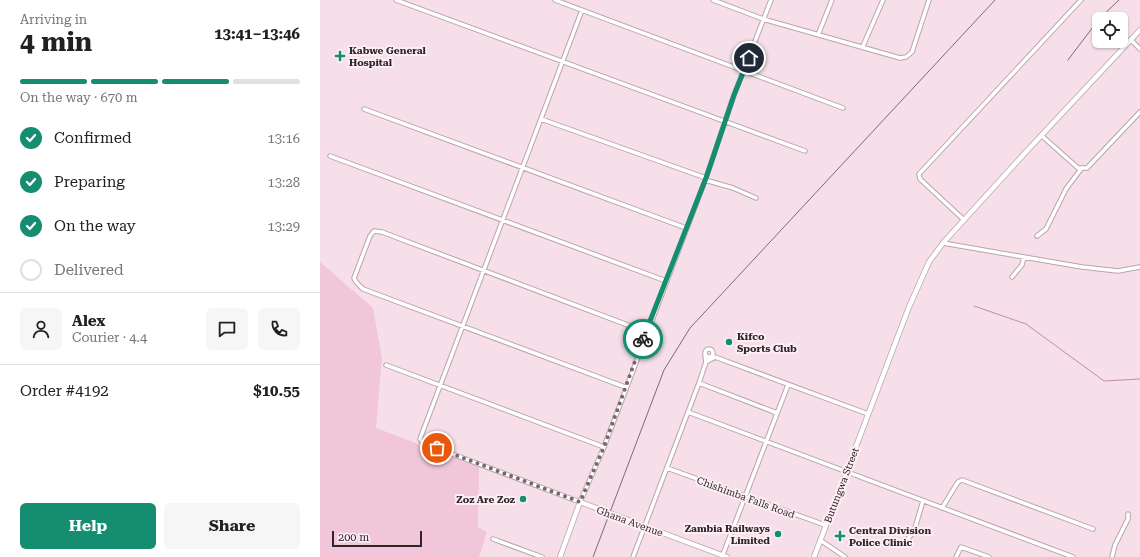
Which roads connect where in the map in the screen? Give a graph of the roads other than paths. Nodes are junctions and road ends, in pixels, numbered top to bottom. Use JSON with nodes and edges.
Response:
{"nodes":[{"id":1,"x":396,"y":0,"type":"edge"},
{"id":2,"x":555,"y":0,"type":"edge"},
{"id":3,"x":713,"y":0,"type":"edge"},
{"id":4,"x":770,"y":0,"type":"edge"},
{"id":5,"x":832,"y":0,"type":"edge"},
{"id":6,"x":882,"y":0,"type":"edge"},
{"id":7,"x":929,"y":0,"type":"edge"},
{"id":8,"x":1081,"y":0,"type":"edge"},
{"id":9,"x":582,"y":10,"type":"junction"},
{"id":10,"x":763,"y":19,"type":"junction"},
{"id":11,"x":1140,"y":30,"type":"edge"},
{"id":12,"x":818,"y":36,"type":"junction"},
{"id":13,"x":1131,"y":40,"type":"junction"},
{"id":14,"x":863,"y":46,"type":"junction"},
{"id":15,"x":1140,"y":49,"type":"edge"},
{"id":16,"x":562,"y":61,"type":"junction"},
{"id":17,"x":744,"y":70,"type":"junction"},
{"id":18,"x":843,"y":108,"type":"dead end"},
{"id":19,"x":364,"y":109,"type":"dead end"},
{"id":20,"x":1140,"y":112,"type":"edge"},
{"id":21,"x":541,"y":119,"type":"junction"},
{"id":22,"x":725,"y":121,"type":"junction"},
{"id":23,"x":1042,"y":136,"type":"junction"},
{"id":24,"x":805,"y":151,"type":"dead end"},
{"id":25,"x":330,"y":156,"type":"dead end"},
{"id":26,"x":523,"y":167,"type":"junction"},
{"id":27,"x":1081,"y":169,"type":"junction"},
{"id":28,"x":706,"y":179,"type":"junction"},
{"id":29,"x":756,"y":198,"type":"dead end"},
{"id":30,"x":503,"y":219,"type":"junction"},
{"id":31,"x":964,"y":220,"type":"junction"},
{"id":32,"x":686,"y":228,"type":"junction"},
{"id":33,"x":1037,"y":236,"type":"dead end"},
{"id":34,"x":943,"y":243,"type":"junction"},
{"id":35,"x":1024,"y":257,"type":"junction"},
{"id":36,"x":1140,"y":267,"type":"edge"},
{"id":37,"x":482,"y":271,"type":"junction"},
{"id":38,"x":1012,"y":277,"type":"dead end"},
{"id":39,"x":666,"y":281,"type":"junction"},
{"id":40,"x":462,"y":326,"type":"junction"},
{"id":41,"x":646,"y":332,"type":"junction"},
{"id":42,"x":705,"y":355,"type":"junction"},
{"id":43,"x":713,"y":355,"type":"junction"},
{"id":44,"x":707,"y":360,"type":"junction"},
{"id":45,"x":386,"y":365,"type":"dead end"},
{"id":46,"x":699,"y":383,"type":"junction"},
{"id":47,"x":788,"y":385,"type":"junction"},
{"id":48,"x":440,"y":386,"type":"junction"},
{"id":49,"x":625,"y":388,"type":"junction"},
{"id":50,"x":688,"y":412,"type":"junction"},
{"id":51,"x":777,"y":413,"type":"junction"},
{"id":52,"x":868,"y":414,"type":"junction"},
{"id":53,"x":766,"y":442,"type":"junction"},
{"id":54,"x":604,"y":447,"type":"junction"},
{"id":55,"x":667,"y":468,"type":"junction"},
{"id":56,"x":847,"y":472,"type":"junction"},
{"id":57,"x":745,"y":496,"type":"junction"},
{"id":58,"x":924,"y":501,"type":"junction"},
{"id":59,"x":580,"y":502,"type":"junction"},
{"id":60,"x":942,"y":508,"type":"junction"},
{"id":61,"x":1128,"y":514,"type":"dead end"},
{"id":62,"x":825,"y":525,"type":"junction"},
{"id":63,"x":645,"y":526,"type":"junction"},
{"id":64,"x":1093,"y":529,"type":"dead end"},
{"id":65,"x":493,"y":538,"type":"dead end"},
{"id":66,"x":820,"y":540,"type":"junction"},
{"id":67,"x":904,"y":544,"type":"dead end"},
{"id":68,"x":1060,"y":552,"type":"junction"},
{"id":69,"x":979,"y":555,"type":"edge"},
{"id":70,"x":724,"y":556,"type":"edge"},
{"id":71,"x":542,"y":557,"type":"edge"},
{"id":72,"x":560,"y":557,"type":"edge"},
{"id":73,"x":633,"y":557,"type":"edge"},
{"id":74,"x":814,"y":557,"type":"edge"},
{"id":75,"x":845,"y":557,"type":"edge"},
{"id":76,"x":956,"y":557,"type":"edge"},
{"id":77,"x":989,"y":557,"type":"edge"},
{"id":78,"x":1058,"y":557,"type":"edge"},
{"id":79,"x":1073,"y":557,"type":"edge"},
{"id":80,"x":1112,"y":557,"type":"edge"}],
"edges":[{"from":1,"to":16,"type":"street"},
{"from":2,"to":9,"type":"street"},
{"from":3,"to":10,"type":"street"},
{"from":4,"to":10,"type":"street"},
{"from":5,"to":12,"type":"street"},
{"from":6,"to":14,"type":"street"},
{"from":7,"to":14,"type":"street"},
{"from":8,"to":31,"type":"street"},
{"from":9,"to":16,"type":"street"},
{"from":9,"to":17,"type":"street"},
{"from":10,"to":12,"type":"street"},
{"from":10,"to":17,"type":"street"},
{"from":11,"to":13,"type":"main road","name":"Butungwa Street"},
{"from":12,"to":14,"type":"street"},
{"from":13,"to":15,"type":"street"},
{"from":13,"to":23,"type":"main road","name":"Butungwa Street"},
{"from":16,"to":21,"type":"street"},
{"from":16,"to":22,"type":"street"},
{"from":17,"to":18,"type":"street"},
{"from":17,"to":22,"type":"street"},
{"from":19,"to":26,"type":"street"},
{"from":20,"to":27,"type":"street"},
{"from":21,"to":26,"type":"street"},
{"from":21,"to":28,"type":"street"},
{"from":22,"to":24,"type":"street"},
{"from":22,"to":28,"type":"street"},
{"from":23,"to":27,"type":"street"},
{"from":23,"to":31,"type":"main road","name":"Butungwa Street"},
{"from":25,"to":30,"type":"street"},
{"from":26,"to":30,"type":"street"},
{"from":26,"to":32,"type":"street"},
{"from":27,"to":33,"type":"street"},
{"from":28,"to":29,"type":"street"},
{"from":28,"to":32,"type":"street"},
{"from":30,"to":37,"type":"street"},
{"from":30,"to":39,"type":"street"},
{"from":31,"to":34,"type":"main road","name":"Butungwa Street"},
{"from":32,"to":39,"type":"street"},
{"from":34,"to":35,"type":"street"},
{"from":34,"to":52,"type":"main road","name":"Butungwa Street"},
{"from":35,"to":36,"type":"street"},
{"from":35,"to":38,"type":"street"},
{"from":37,"to":40,"type":"street"},
{"from":37,"to":40,"type":"street"},
{"from":37,"to":41,"type":"street"},
{"from":39,"to":41,"type":"street"},
{"from":40,"to":48,"type":"street"},
{"from":40,"to":49,"type":"street"},
{"from":41,"to":49,"type":"street"},
{"from":42,"to":43,"type":"street"},
{"from":42,"to":43,"type":"street"},
{"from":42,"to":44,"type":"street"},
{"from":43,"to":44,"type":"street"},
{"from":43,"to":47,"type":"street"},
{"from":44,"to":46,"type":"street"},
{"from":45,"to":48,"type":"street"},
{"from":46,"to":50,"type":"street"},
{"from":46,"to":51,"type":"street"},
{"from":47,"to":51,"type":"street"},
{"from":47,"to":52,"type":"street"},
{"from":48,"to":54,"type":"street"},
{"from":48,"to":59,"type":"street","name":"Ghana Avenue"},
{"from":49,"to":54,"type":"street"},
{"from":50,"to":53,"type":"street"},
{"from":50,"to":55,"type":"street"},
{"from":51,"to":53,"type":"street"},
{"from":52,"to":56,"type":"main road","name":"Butungwa Street"},
{"from":53,"to":56,"type":"street"},
{"from":53,"to":57,"type":"street"},
{"from":54,"to":59,"type":"street"},
{"from":55,"to":57,"type":"street","name":"Chishimba Falls Road"},
{"from":55,"to":63,"type":"street"},
{"from":56,"to":58,"type":"street"},
{"from":56,"to":62,"type":"main road","name":"Butungwa Street"},
{"from":57,"to":62,"type":"street","name":"Chishimba Falls Road"},
{"from":57,"to":70,"type":"street"},
{"from":58,"to":60,"type":"street"},
{"from":58,"to":67,"type":"street"},
{"from":59,"to":63,"type":"main road","name":"Ghana Avenue"},
{"from":59,"to":72,"type":"main road"},
{"from":60,"to":64,"type":"street"},
{"from":60,"to":68,"type":"street"},
{"from":61,"to":80,"type":"street"},
{"from":62,"to":66,"type":"main road","name":"Butungwa Street"},
{"from":63,"to":70,"type":"main road","name":"Ghana Avenue"},
{"from":63,"to":73,"type":"street"},
{"from":65,"to":71,"type":"street"},
{"from":66,"to":74,"type":"main road","name":"Butungwa Street"},
{"from":66,"to":75,"type":"street"},
{"from":68,"to":78,"type":"street"},
{"from":68,"to":79,"type":"street"},
{"from":69,"to":76,"type":"street"},
{"from":69,"to":77,"type":"street"}]}
